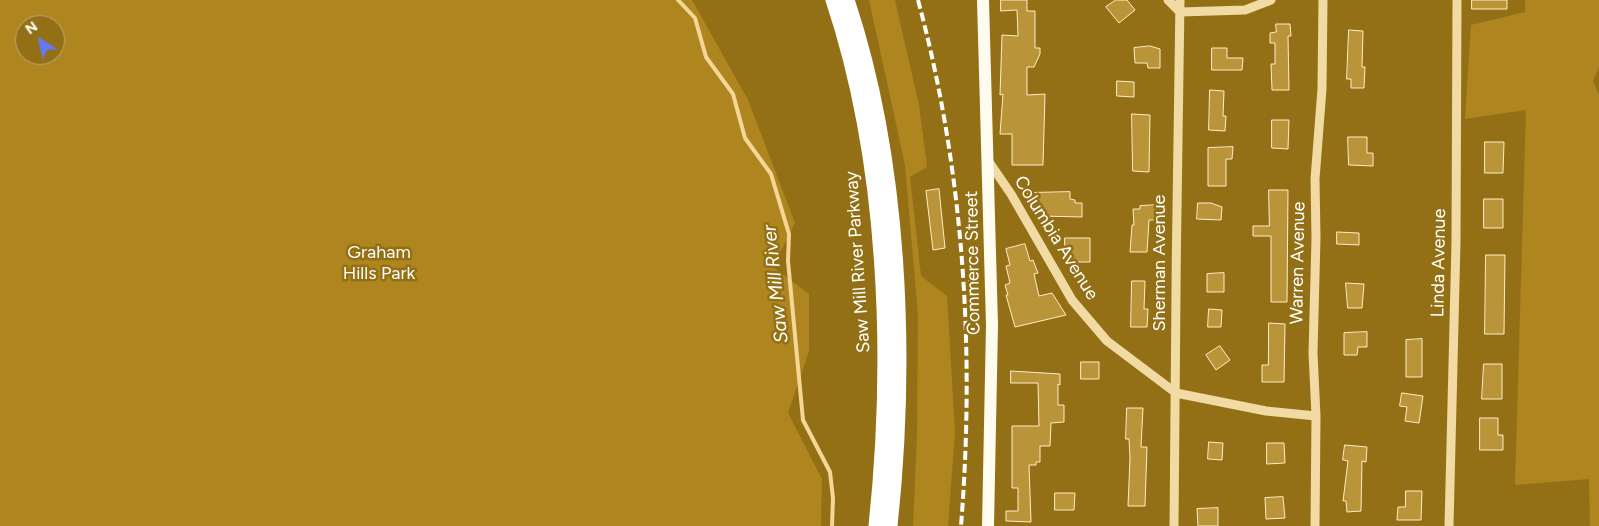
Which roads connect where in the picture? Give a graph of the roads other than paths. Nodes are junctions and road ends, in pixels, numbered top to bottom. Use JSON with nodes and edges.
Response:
{"nodes":[{"id":1,"x":833,"y":0,"type":"edge"},
{"id":2,"x":847,"y":0,"type":"edge"},
{"id":3,"x":983,"y":0,"type":"edge"},
{"id":4,"x":1168,"y":0,"type":"edge"},
{"id":5,"x":1180,"y":0,"type":"edge"},
{"id":6,"x":1271,"y":0,"type":"edge"},
{"id":7,"x":1323,"y":0,"type":"edge"},
{"id":8,"x":1457,"y":0,"type":"edge"},
{"id":9,"x":1180,"y":12,"type":"junction"},
{"id":10,"x":987,"y":159,"type":"junction"},
{"id":11,"x":1176,"y":393,"type":"junction"},
{"id":12,"x":1316,"y":416,"type":"junction"},
{"id":13,"x":876,"y":526,"type":"edge"},
{"id":14,"x":890,"y":526,"type":"edge"},
{"id":15,"x":988,"y":526,"type":"edge"},
{"id":16,"x":1174,"y":526,"type":"edge"},
{"id":17,"x":1315,"y":526,"type":"edge"},
{"id":18,"x":1449,"y":526,"type":"edge"}],
"edges":[{"from":1,"to":13,"type":"highway","name":"Saw Mill River Parkway"},
{"from":2,"to":14,"type":"highway","name":"Saw Mill River Parkway"},
{"from":3,"to":10,"type":"main road","name":"Commerce Street"},
{"from":4,"to":9,"type":"street"},
{"from":5,"to":9,"type":"street","name":"Sherman Avenue"},
{"from":6,"to":9,"type":"street"},
{"from":7,"to":12,"type":"street","name":"Warren Avenue"},
{"from":8,"to":18,"type":"street","name":"Linda Avenue"},
{"from":9,"to":11,"type":"street","name":"Sherman Avenue"},
{"from":10,"to":11,"type":"street","name":"Columbia Avenue"},
{"from":10,"to":15,"type":"main road","name":"Commerce Street"},
{"from":11,"to":12,"type":"street","name":"Columbia Avenue"},
{"from":11,"to":16,"type":"street","name":"Sherman Avenue"},
{"from":12,"to":17,"type":"street","name":"Warren Avenue"}]}
